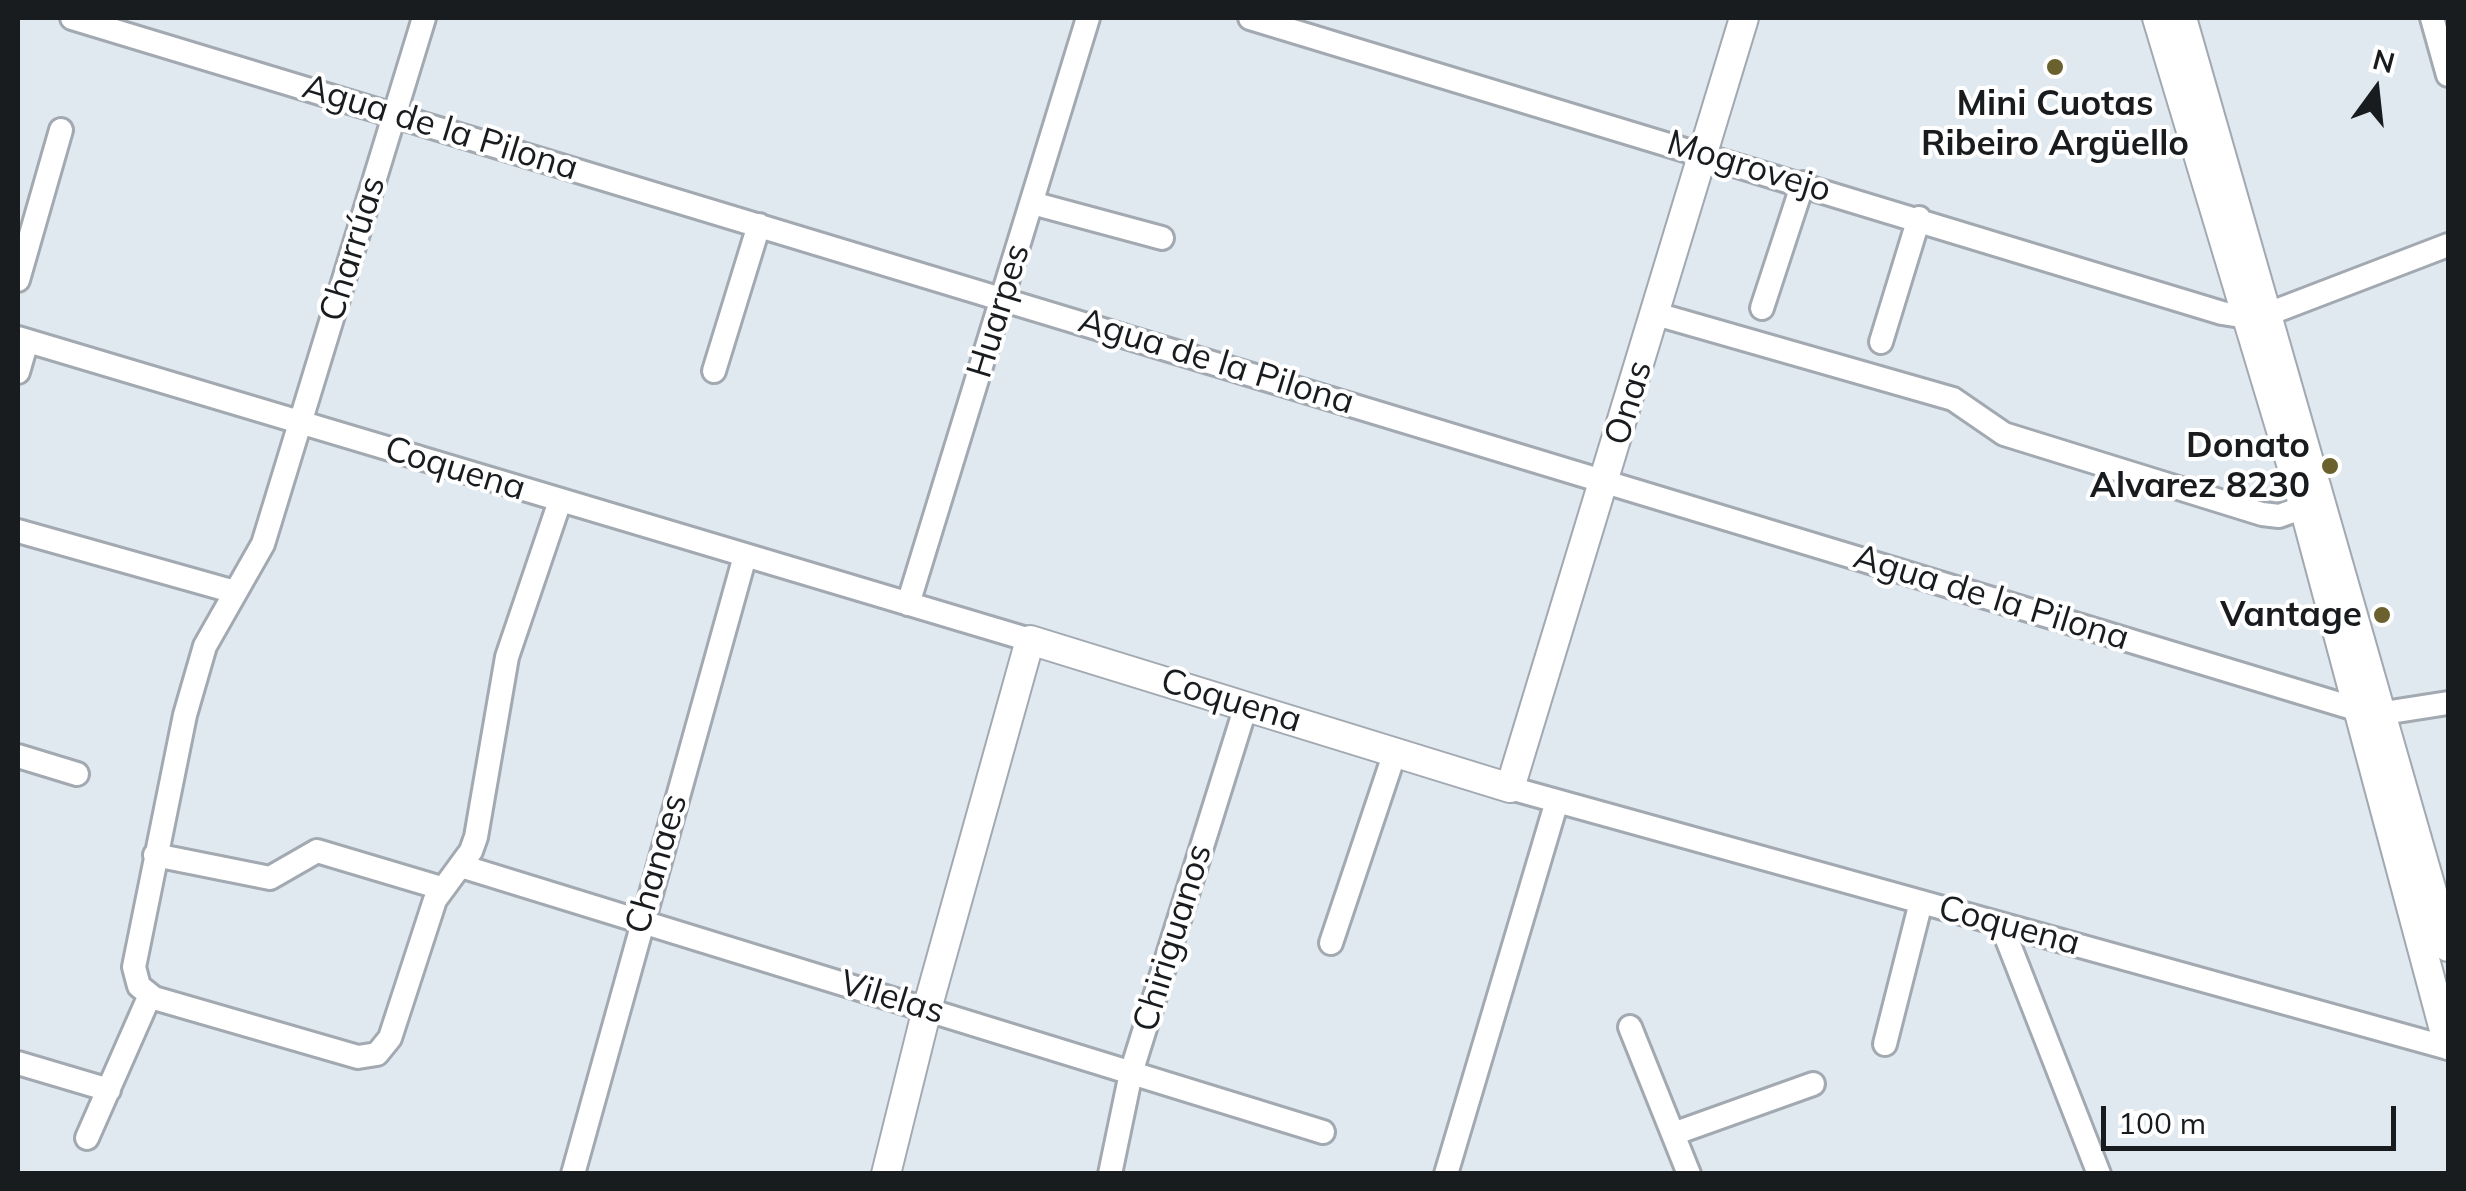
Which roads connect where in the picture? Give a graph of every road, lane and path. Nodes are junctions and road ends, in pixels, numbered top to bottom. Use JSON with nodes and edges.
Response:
{"nodes":[{"id":1,"x":72,"y":18,"type":"edge"},
{"id":2,"x":424,"y":18,"type":"edge"},
{"id":3,"x":1088,"y":18,"type":"edge"},
{"id":4,"x":1250,"y":18,"type":"edge"},
{"id":5,"x":1744,"y":18,"type":"edge"},
{"id":6,"x":2157,"y":18,"type":"edge"},
{"id":7,"x":2182,"y":18,"type":"edge"},
{"id":8,"x":2432,"y":18,"type":"edge"},
{"id":9,"x":2448,"y":75,"type":"edge"},
{"id":10,"x":394,"y":114,"type":"junction"},
{"id":11,"x":61,"y":130,"type":"dead end"},
{"id":12,"x":1703,"y":154,"type":"junction"},
{"id":13,"x":1803,"y":183,"type":"junction"},
{"id":14,"x":1032,"y":203,"type":"junction"},
{"id":15,"x":1919,"y":218,"type":"junction"},
{"id":16,"x":759,"y":225,"type":"junction"},
{"id":17,"x":1162,"y":238,"type":"dead end"},
{"id":18,"x":2448,"y":245,"type":"edge"},
{"id":19,"x":18,"y":280,"type":"edge"},
{"id":20,"x":1004,"y":298,"type":"junction"},
{"id":21,"x":1762,"y":308,"type":"dead end"},
{"id":22,"x":1656,"y":314,"type":"junction"},
{"id":23,"x":2258,"y":316,"type":"junction"},
{"id":24,"x":22,"y":339,"type":"edge"},
{"id":25,"x":1880,"y":342,"type":"dead end"},
{"id":26,"x":714,"y":371,"type":"dead end"},
{"id":27,"x":18,"y":372,"type":"edge"},
{"id":28,"x":300,"y":423,"type":"junction"},
{"id":29,"x":1606,"y":480,"type":"junction"},
{"id":30,"x":560,"y":501,"type":"junction"},
{"id":31,"x":2304,"y":507,"type":"junction"},
{"id":32,"x":18,"y":531,"type":"edge"},
{"id":33,"x":745,"y":556,"type":"junction"},
{"id":34,"x":235,"y":592,"type":"junction"},
{"id":35,"x":908,"y":604,"type":"junction"},
{"id":36,"x":1030,"y":640,"type":"junction"},
{"id":37,"x":2448,"y":703,"type":"edge"},
{"id":38,"x":1246,"y":706,"type":"junction"},
{"id":39,"x":2371,"y":712,"type":"junction"},
{"id":40,"x":1395,"y":752,"type":"junction"},
{"id":41,"x":18,"y":756,"type":"edge"},
{"id":42,"x":76,"y":774,"type":"dead end"},
{"id":43,"x":1510,"y":788,"type":"junction"},
{"id":44,"x":1556,"y":801,"type":"junction"},
{"id":45,"x":155,"y":855,"type":"junction"},
{"id":46,"x":461,"y":866,"type":"junction"},
{"id":47,"x":441,"y":888,"type":"junction"},
{"id":48,"x":1920,"y":902,"type":"junction"},
{"id":49,"x":640,"y":921,"type":"junction"},
{"id":50,"x":2001,"y":924,"type":"junction"},
{"id":51,"x":1331,"y":943,"type":"dead end"},
{"id":52,"x":2448,"y":947,"type":"edge"},
{"id":53,"x":150,"y":994,"type":"junction"},
{"id":54,"x":927,"y":1009,"type":"junction"},
{"id":55,"x":1630,"y":1027,"type":"dead end"},
{"id":56,"x":1886,"y":1044,"type":"dead end"},
{"id":57,"x":2448,"y":1047,"type":"edge"},
{"id":58,"x":18,"y":1063,"type":"edge"},
{"id":59,"x":1131,"y":1072,"type":"junction"},
{"id":60,"x":1812,"y":1084,"type":"dead end"},
{"id":61,"x":109,"y":1090,"type":"junction"},
{"id":62,"x":1323,"y":1132,"type":"dead end"},
{"id":63,"x":1673,"y":1134,"type":"junction"},
{"id":64,"x":87,"y":1138,"type":"dead end"},
{"id":65,"x":573,"y":1174,"type":"edge"},
{"id":66,"x":886,"y":1174,"type":"edge"},
{"id":67,"x":1110,"y":1174,"type":"edge"},
{"id":68,"x":1446,"y":1174,"type":"edge"},
{"id":69,"x":1689,"y":1174,"type":"edge"},
{"id":70,"x":2099,"y":1174,"type":"edge"}],
"edges":[{"from":1,"to":10,"type":"street","name":"Agua de la Pilona"},
{"from":2,"to":10,"type":"street","name":"Charrúas"},
{"from":3,"to":14,"type":"street","name":"Huarpes"},
{"from":4,"to":12,"type":"street","name":"Mogrovejo"},
{"from":5,"to":12,"type":"main road","name":"Onas"},
{"from":6,"to":23,"type":"main road"},
{"from":7,"to":23,"type":"main road"},
{"from":8,"to":9,"type":"street"},
{"from":10,"to":16,"type":"street","name":"Agua de la Pilona"},
{"from":10,"to":28,"type":"street","name":"Charrúas"},
{"from":11,"to":19,"type":"street"},
{"from":12,"to":13,"type":"street","name":"Mogrovejo"},
{"from":12,"to":22,"type":"main road","name":"Onas"},
{"from":13,"to":15,"type":"street","name":"Mogrovejo"},
{"from":13,"to":21,"type":"street"},
{"from":14,"to":17,"type":"street"},
{"from":14,"to":20,"type":"street","name":"Huarpes"},
{"from":15,"to":23,"type":"street","name":"Mogrovejo"},
{"from":15,"to":25,"type":"street"},
{"from":16,"to":20,"type":"street","name":"Agua de la Pilona"},
{"from":16,"to":26,"type":"street"},
{"from":18,"to":23,"type":"street"},
{"from":20,"to":29,"type":"street","name":"Agua de la Pilona"},
{"from":20,"to":35,"type":"street","name":"Huarpes"},
{"from":22,"to":29,"type":"main road","name":"Onas"},
{"from":22,"to":31,"type":"street"},
{"from":23,"to":31,"type":"main road"},
{"from":23,"to":39,"type":"main road"},
{"from":24,"to":27,"type":"street"},
{"from":24,"to":28,"type":"street","name":"Coquena"},
{"from":28,"to":30,"type":"street","name":"Coquena"},
{"from":28,"to":34,"type":"street","name":"Charrúas"},
{"from":29,"to":39,"type":"street","name":"Agua de la Pilona"},
{"from":29,"to":43,"type":"main road","name":"Onas"},
{"from":30,"to":33,"type":"street","name":"Coquena"},
{"from":30,"to":46,"type":"street"},
{"from":31,"to":39,"type":"main road"},
{"from":32,"to":34,"type":"street"},
{"from":33,"to":35,"type":"street","name":"Coquena"},
{"from":33,"to":49,"type":"street","name":"Chanaes"},
{"from":34,"to":45,"type":"street","name":"Charrúas"},
{"from":35,"to":36,"type":"street","name":"Coquena"},
{"from":36,"to":38,"type":"main road","name":"Coquena"},
{"from":36,"to":54,"type":"main road"},
{"from":37,"to":39,"type":"street"},
{"from":38,"to":40,"type":"main road","name":"Coquena"},
{"from":38,"to":59,"type":"street","name":"Chiriguanos"},
{"from":39,"to":52,"type":"main road"},
{"from":39,"to":57,"type":"main road"},
{"from":40,"to":43,"type":"main road","name":"Coquena"},
{"from":40,"to":51,"type":"street"},
{"from":41,"to":42,"type":"street"},
{"from":43,"to":44,"type":"street","name":"Coquena"},
{"from":44,"to":48,"type":"street","name":"Coquena"},
{"from":44,"to":68,"type":"street"},
{"from":45,"to":47,"type":"street"},
{"from":45,"to":53,"type":"street","name":"Charrúas"},
{"from":46,"to":47,"type":"street"},
{"from":46,"to":49,"type":"street","name":"Vilelas"},
{"from":47,"to":53,"type":"street"},
{"from":48,"to":50,"type":"street","name":"Coquena"},
{"from":48,"to":56,"type":"street"},
{"from":49,"to":54,"type":"street","name":"Vilelas"},
{"from":49,"to":65,"type":"street","name":"Chanaes"},
{"from":50,"to":57,"type":"street","name":"Coquena"},
{"from":50,"to":70,"type":"street"},
{"from":53,"to":61,"type":"street"},
{"from":54,"to":59,"type":"street","name":"Vilelas"},
{"from":54,"to":66,"type":"main road"},
{"from":55,"to":63,"type":"street"},
{"from":58,"to":61,"type":"street"},
{"from":59,"to":62,"type":"street","name":"Vilelas"},
{"from":59,"to":67,"type":"street","name":"Chiriguanos"},
{"from":60,"to":63,"type":"street"},
{"from":61,"to":64,"type":"street"},
{"from":63,"to":69,"type":"street"}]}
